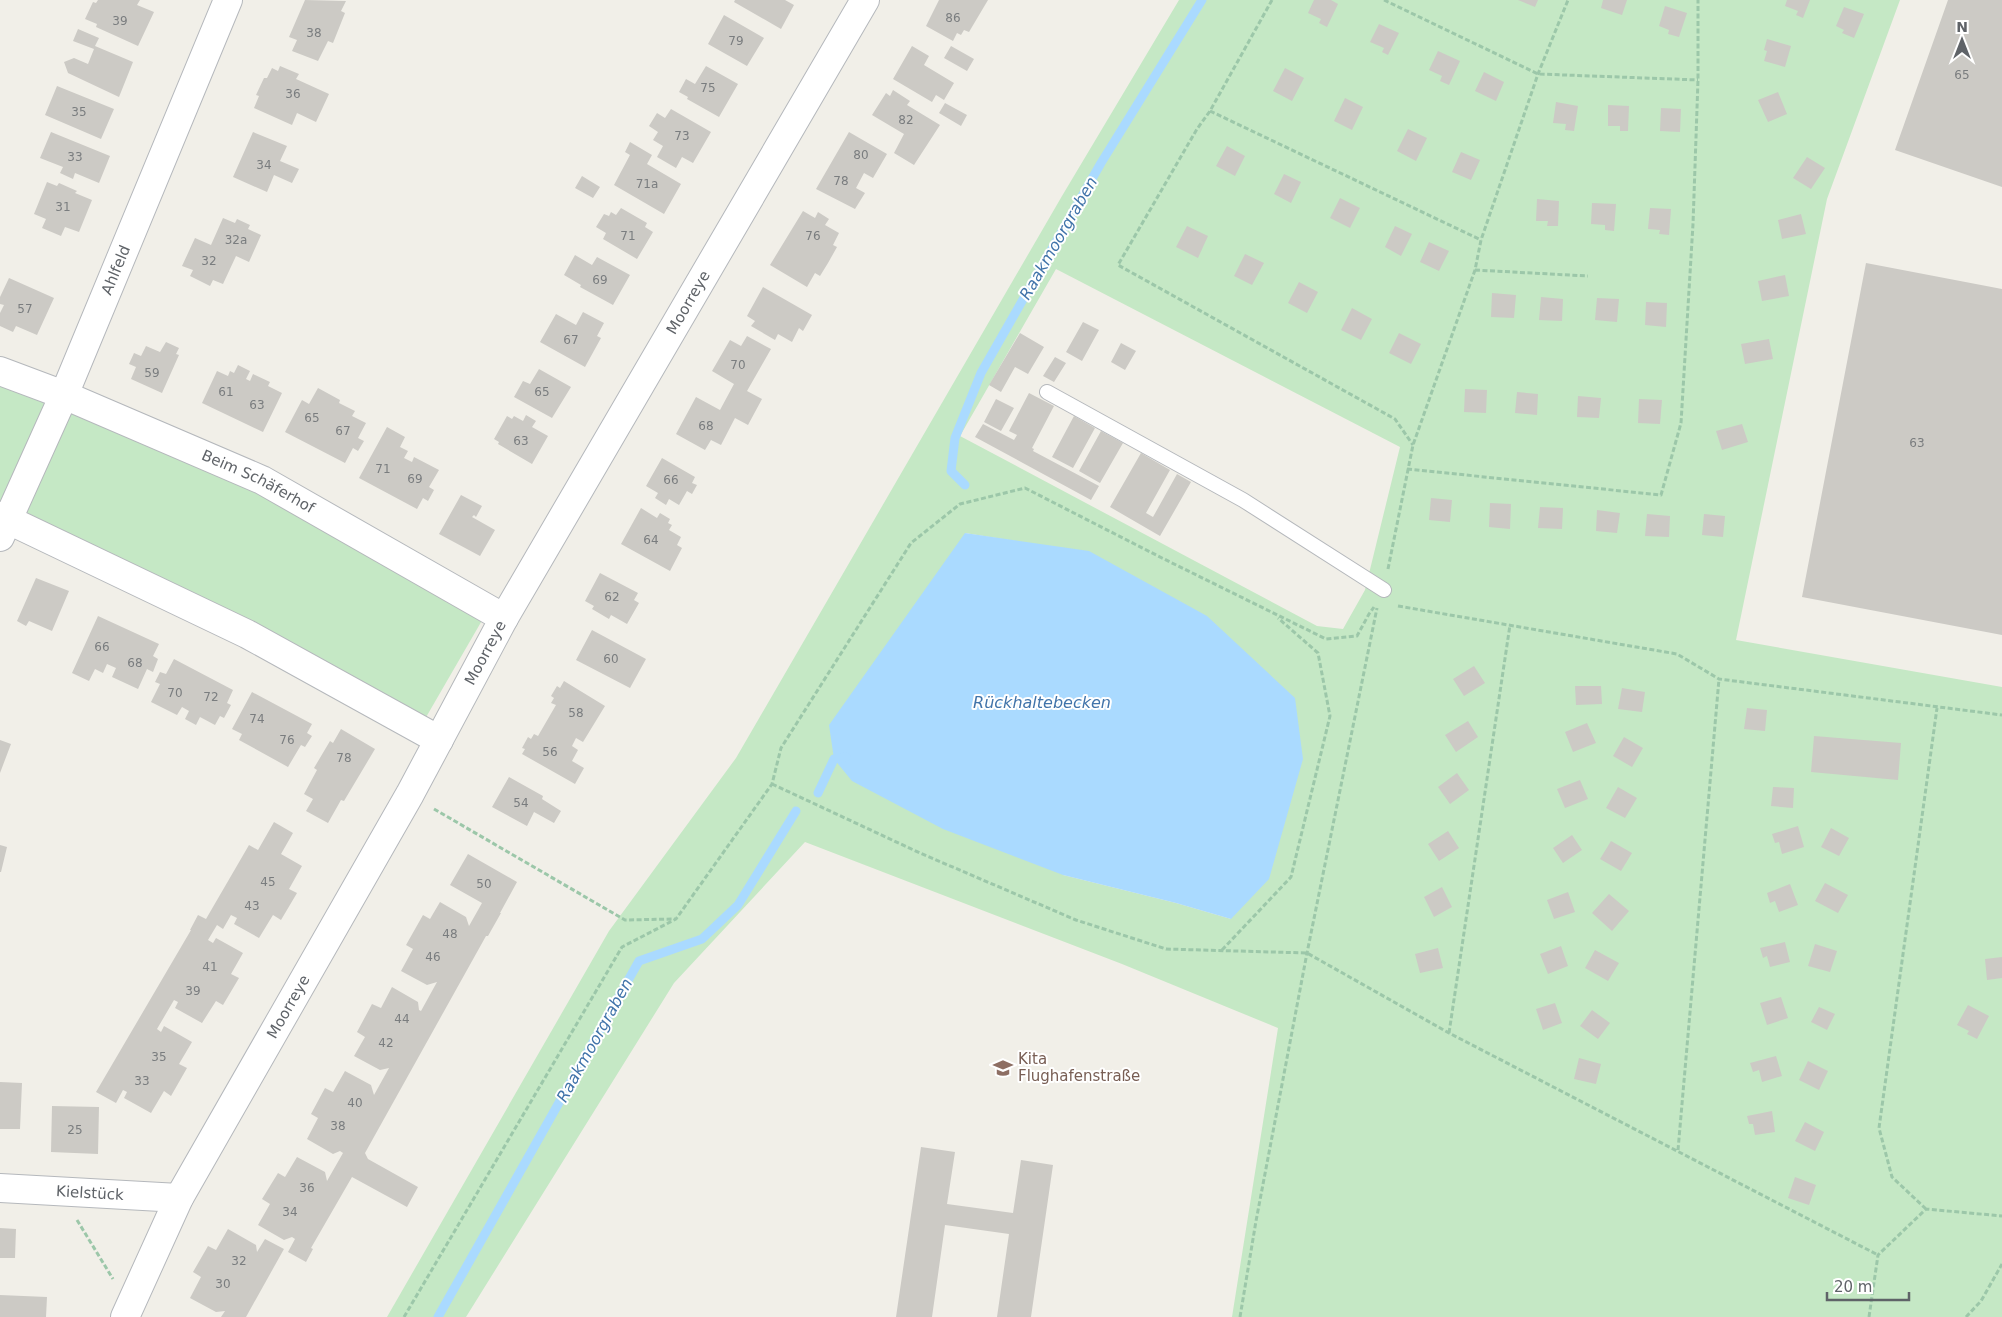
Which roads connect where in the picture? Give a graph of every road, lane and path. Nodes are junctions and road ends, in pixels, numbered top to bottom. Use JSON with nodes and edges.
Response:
{"nodes":[{"id":1,"x":228,"y":0,"type":"edge"},
{"id":2,"x":865,"y":0,"type":"edge"},
{"id":3,"x":1272,"y":0,"type":"edge"},
{"id":4,"x":1384,"y":0,"type":"edge"},
{"id":5,"x":1568,"y":0,"type":"edge"},
{"id":6,"x":1698,"y":0,"type":"edge"},
{"id":7,"x":1538,"y":74,"type":"junction"},
{"id":8,"x":1698,"y":80,"type":"junction"},
{"id":9,"x":1210,"y":111,"type":"junction"},
{"id":10,"x":1481,"y":240,"type":"junction"},
{"id":11,"x":1476,"y":270,"type":"junction"},
{"id":12,"x":1588,"y":276,"type":"dead end"},
{"id":13,"x":0,"y":372,"type":"edge"},
{"id":14,"x":1047,"y":392,"type":"dead end"},
{"id":15,"x":64,"y":395,"type":"junction"},
{"id":16,"x":1413,"y":445,"type":"junction"},
{"id":17,"x":1407,"y":469,"type":"junction"},
{"id":18,"x":3,"y":524,"type":"edge"},
{"id":19,"x":1381,"y":596,"type":"junction"},
{"id":20,"x":1274,"y":614,"type":"junction"},
{"id":21,"x":504,"y":618,"type":"junction"},
{"id":22,"x":1510,"y":625,"type":"junction"},
{"id":23,"x":1719,"y":679,"type":"junction"},
{"id":24,"x":1937,"y":708,"type":"junction"},
{"id":25,"x":2002,"y":715,"type":"edge"},
{"id":26,"x":439,"y":740,"type":"junction"},
{"id":27,"x":772,"y":784,"type":"junction"},
{"id":28,"x":410,"y":794,"type":"junction"},
{"id":29,"x":676,"y":919,"type":"junction"},
{"id":30,"x":1222,"y":950,"type":"junction"},
{"id":31,"x":1307,"y":953,"type":"junction"},
{"id":32,"x":1449,"y":1033,"type":"junction"},
{"id":33,"x":1678,"y":1150,"type":"junction"},
{"id":34,"x":0,"y":1188,"type":"edge"},
{"id":35,"x":60,"y":1192,"type":"junction"},
{"id":36,"x":179,"y":1198,"type":"junction"},
{"id":37,"x":1926,"y":1209,"type":"junction"},
{"id":38,"x":2002,"y":1216,"type":"edge"},
{"id":39,"x":1878,"y":1255,"type":"junction"},
{"id":40,"x":2002,"y":1264,"type":"edge"},
{"id":41,"x":127,"y":1312,"type":"edge"},
{"id":42,"x":404,"y":1317,"type":"edge"},
{"id":43,"x":1240,"y":1317,"type":"edge"},
{"id":44,"x":1869,"y":1317,"type":"edge"},
{"id":45,"x":1966,"y":1317,"type":"edge"}],
"edges":[{"from":1,"to":15,"type":"street","name":"Ahlfeld"},
{"from":2,"to":21,"type":"street","name":"Moorreye"},
{"from":3,"to":9,"type":"path"},
{"from":4,"to":7,"type":"path"},
{"from":5,"to":7,"type":"path"},
{"from":6,"to":8,"type":"path"},
{"from":7,"to":8,"type":"path"},
{"from":7,"to":10,"type":"path"},
{"from":8,"to":17,"type":"path"},
{"from":9,"to":10,"type":"path"},
{"from":9,"to":16,"type":"path"},
{"from":10,"to":11,"type":"path"},
{"from":11,"to":12,"type":"path"},
{"from":11,"to":16,"type":"path"},
{"from":13,"to":15,"type":"street","name":"Beim Schäferhof"},
{"from":14,"to":19,"type":"lane"},
{"from":15,"to":18,"type":"street","name":"Ahlfeld"},
{"from":15,"to":21,"type":"street","name":"Beim Schäferhof"},
{"from":16,"to":17,"type":"path"},
{"from":17,"to":19,"type":"path"},
{"from":18,"to":26,"type":"street"},
{"from":19,"to":20,"type":"path"},
{"from":19,"to":22,"type":"path"},
{"from":19,"to":31,"type":"path"},
{"from":20,"to":27,"type":"path"},
{"from":20,"to":30,"type":"path"},
{"from":21,"to":26,"type":"street","name":"Moorreye"},
{"from":22,"to":23,"type":"path"},
{"from":22,"to":32,"type":"path"},
{"from":23,"to":24,"type":"path"},
{"from":23,"to":33,"type":"path"},
{"from":24,"to":25,"type":"path"},
{"from":24,"to":37,"type":"path"},
{"from":26,"to":28,"type":"street","name":"Moorreye"},
{"from":27,"to":29,"type":"path"},
{"from":27,"to":30,"type":"path"},
{"from":28,"to":29,"type":"path"},
{"from":28,"to":36,"type":"street","name":"Moorreye"},
{"from":29,"to":42,"type":"path"},
{"from":30,"to":31,"type":"path"},
{"from":31,"to":32,"type":"path"},
{"from":31,"to":43,"type":"path"},
{"from":32,"to":33,"type":"path"},
{"from":33,"to":39,"type":"path"},
{"from":34,"to":35,"type":"street","name":"Kielstück"},
{"from":35,"to":36,"type":"street","name":"Kielstück"},
{"from":35,"to":41,"type":"path"},
{"from":36,"to":41,"type":"street","name":"Moorreye"},
{"from":37,"to":38,"type":"path"},
{"from":37,"to":39,"type":"path"},
{"from":39,"to":44,"type":"path"},
{"from":40,"to":45,"type":"path"}]}
